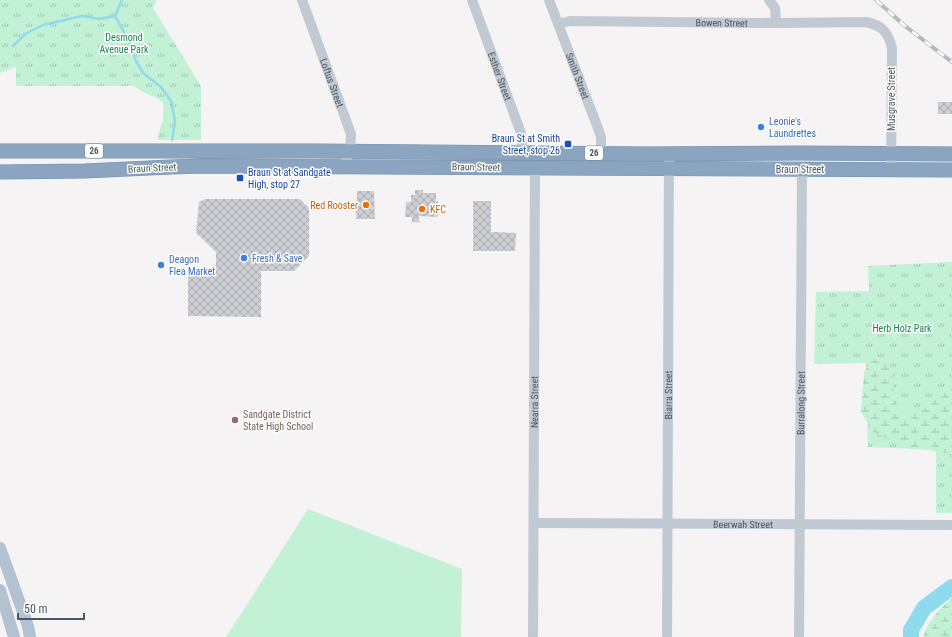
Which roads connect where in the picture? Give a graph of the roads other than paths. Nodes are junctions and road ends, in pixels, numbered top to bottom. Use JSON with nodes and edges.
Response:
{"nodes":[{"id":1,"x":302,"y":0,"type":"edge"},
{"id":2,"x":472,"y":0,"type":"edge"},
{"id":3,"x":549,"y":0,"type":"edge"},
{"id":4,"x":769,"y":0,"type":"edge"},
{"id":5,"x":776,"y":23,"type":"junction"},
{"id":6,"x":558,"y":24,"type":"junction"},
{"id":7,"x":883,"y":30,"type":"joint"},
{"id":8,"x":0,"y":151,"type":"edge"},
{"id":9,"x":350,"y":152,"type":"junction"},
{"id":10,"x":523,"y":152,"type":"junction"},
{"id":11,"x":601,"y":153,"type":"junction"},
{"id":12,"x":669,"y":154,"type":"junction"},
{"id":13,"x":891,"y":154,"type":"junction"},
{"id":14,"x":952,"y":154,"type":"edge"},
{"id":15,"x":343,"y":166,"type":"junction"},
{"id":16,"x":535,"y":168,"type":"junction"},
{"id":17,"x":669,"y":169,"type":"junction"},
{"id":18,"x":802,"y":169,"type":"junction"},
{"id":19,"x":891,"y":170,"type":"junction"},
{"id":20,"x":952,"y":170,"type":"edge"},
{"id":21,"x":0,"y":172,"type":"edge"},
{"id":22,"x":534,"y":523,"type":"junction"},
{"id":23,"x":667,"y":524,"type":"junction"},
{"id":24,"x":799,"y":525,"type":"junction"},
{"id":25,"x":952,"y":525,"type":"edge"},
{"id":26,"x":0,"y":548,"type":"edge"},
{"id":27,"x":0,"y":590,"type":"edge"},
{"id":28,"x":14,"y":637,"type":"edge"},
{"id":29,"x":30,"y":637,"type":"edge"},
{"id":30,"x":533,"y":637,"type":"edge"},
{"id":31,"x":667,"y":637,"type":"edge"},
{"id":32,"x":799,"y":637,"type":"edge"}],
"edges":[{"from":1,"to":9,"type":"street","name":"Loftus Street"},
{"from":2,"to":10,"type":"street","name":"Esther Street"},
{"from":3,"to":6,"type":"street","name":"Smith Street"},
{"from":4,"to":5,"type":"street"},
{"from":5,"to":6,"type":"street","name":"Bowen Street"},
{"from":5,"to":7,"type":"street","name":"Bowen Street"},
{"from":6,"to":11,"type":"street","name":"Smith Street"},
{"from":7,"to":13,"type":"street","name":"Musgrave Street"},
{"from":8,"to":9,"type":"highway","name":"Braun Street","number":"26"},
{"from":9,"to":10,"type":"highway","name":"Braun Street","number":"26"},
{"from":9,"to":15,"type":"street","name":"Loftus Street"},
{"from":10,"to":11,"type":"highway","name":"Braun Street","number":"26"},
{"from":11,"to":12,"type":"highway","name":"Braun Street","number":"26"},
{"from":12,"to":13,"type":"highway","name":"Braun Street","number":"26"},
{"from":12,"to":17,"type":"street","name":"Biarra Street"},
{"from":13,"to":14,"type":"highway","name":"Braun Street","number":"26"},
{"from":13,"to":19,"type":"street","name":"Musgrave Street"},
{"from":15,"to":16,"type":"highway","name":"Braun Street","number":"26"},
{"from":15,"to":21,"type":"highway","name":"Braun Street","number":"26"},
{"from":16,"to":17,"type":"highway","name":"Braun Street","number":"26"},
{"from":16,"to":22,"type":"street","name":"Nearra Street"},
{"from":17,"to":18,"type":"highway","name":"Braun Street","number":"26"},
{"from":17,"to":23,"type":"street","name":"Biarra Street"},
{"from":18,"to":19,"type":"highway","name":"Braun Street","number":"26"},
{"from":18,"to":24,"type":"street","name":"Burralong Street"},
{"from":19,"to":20,"type":"highway","name":"Braun Street","number":"26"},
{"from":22,"to":23,"type":"street","name":"Beerwah Street"},
{"from":22,"to":30,"type":"street","name":"Nearra Street"},
{"from":23,"to":24,"type":"street","name":"Beerwah Street"},
{"from":23,"to":31,"type":"street","name":"Biarra Street"},
{"from":24,"to":25,"type":"street","name":"Beerwah Street"},
{"from":24,"to":32,"type":"street","name":"Burralong Street"},
{"from":26,"to":29,"type":"main road"},
{"from":27,"to":28,"type":"main road"}]}
